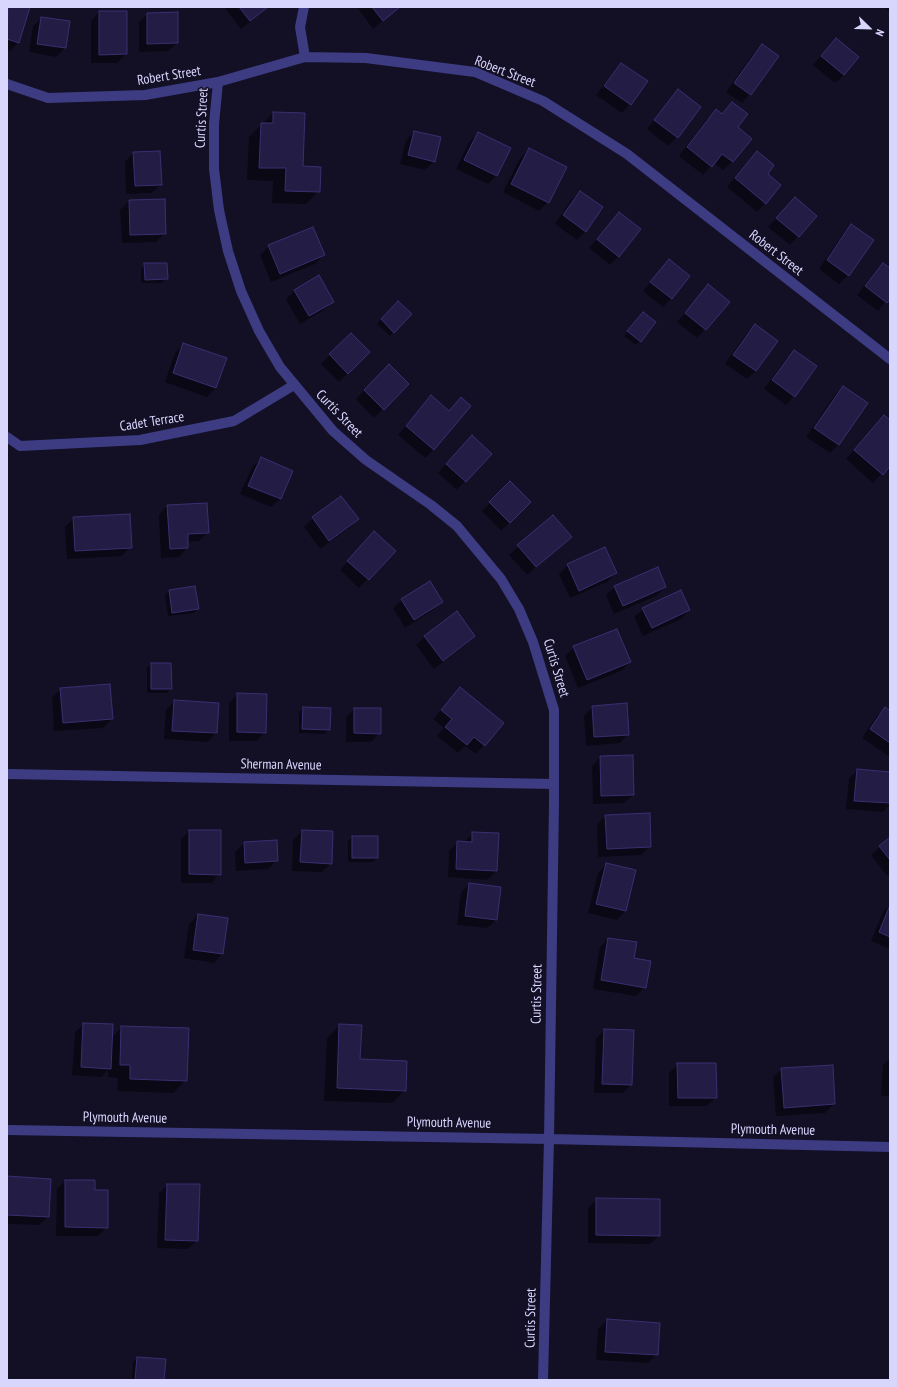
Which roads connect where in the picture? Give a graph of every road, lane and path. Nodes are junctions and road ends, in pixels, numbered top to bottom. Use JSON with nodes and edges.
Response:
{"nodes":[{"id":1,"x":304,"y":7,"type":"edge"},
{"id":2,"x":305,"y":57,"type":"junction"},
{"id":3,"x":218,"y":82,"type":"junction"},
{"id":4,"x":7,"y":84,"type":"edge"},
{"id":5,"x":890,"y":359,"type":"edge"},
{"id":6,"x":294,"y":385,"type":"junction"},
{"id":7,"x":7,"y":437,"type":"edge"},
{"id":8,"x":7,"y":774,"type":"edge"},
{"id":9,"x":554,"y":784,"type":"junction"},
{"id":10,"x":7,"y":1130,"type":"edge"},
{"id":11,"x":549,"y":1139,"type":"junction"},
{"id":12,"x":890,"y":1147,"type":"edge"},
{"id":13,"x":543,"y":1380,"type":"edge"}],
"edges":[{"from":1,"to":2,"type":"street"},
{"from":2,"to":3,"type":"street","name":"Robert Street"},
{"from":2,"to":5,"type":"street","name":"Robert Street"},
{"from":3,"to":4,"type":"street","name":"Robert Street"},
{"from":3,"to":6,"type":"street","name":"Curtis Street"},
{"from":6,"to":7,"type":"street","name":"Cadet Terrace"},
{"from":6,"to":9,"type":"street","name":"Curtis Street"},
{"from":8,"to":9,"type":"street","name":"Sherman Avenue"},
{"from":9,"to":11,"type":"street","name":"Curtis Street"},
{"from":10,"to":11,"type":"street","name":"Plymouth Avenue"},
{"from":11,"to":12,"type":"street","name":"Plymouth Avenue"},
{"from":11,"to":13,"type":"street","name":"Curtis Street"}]}
